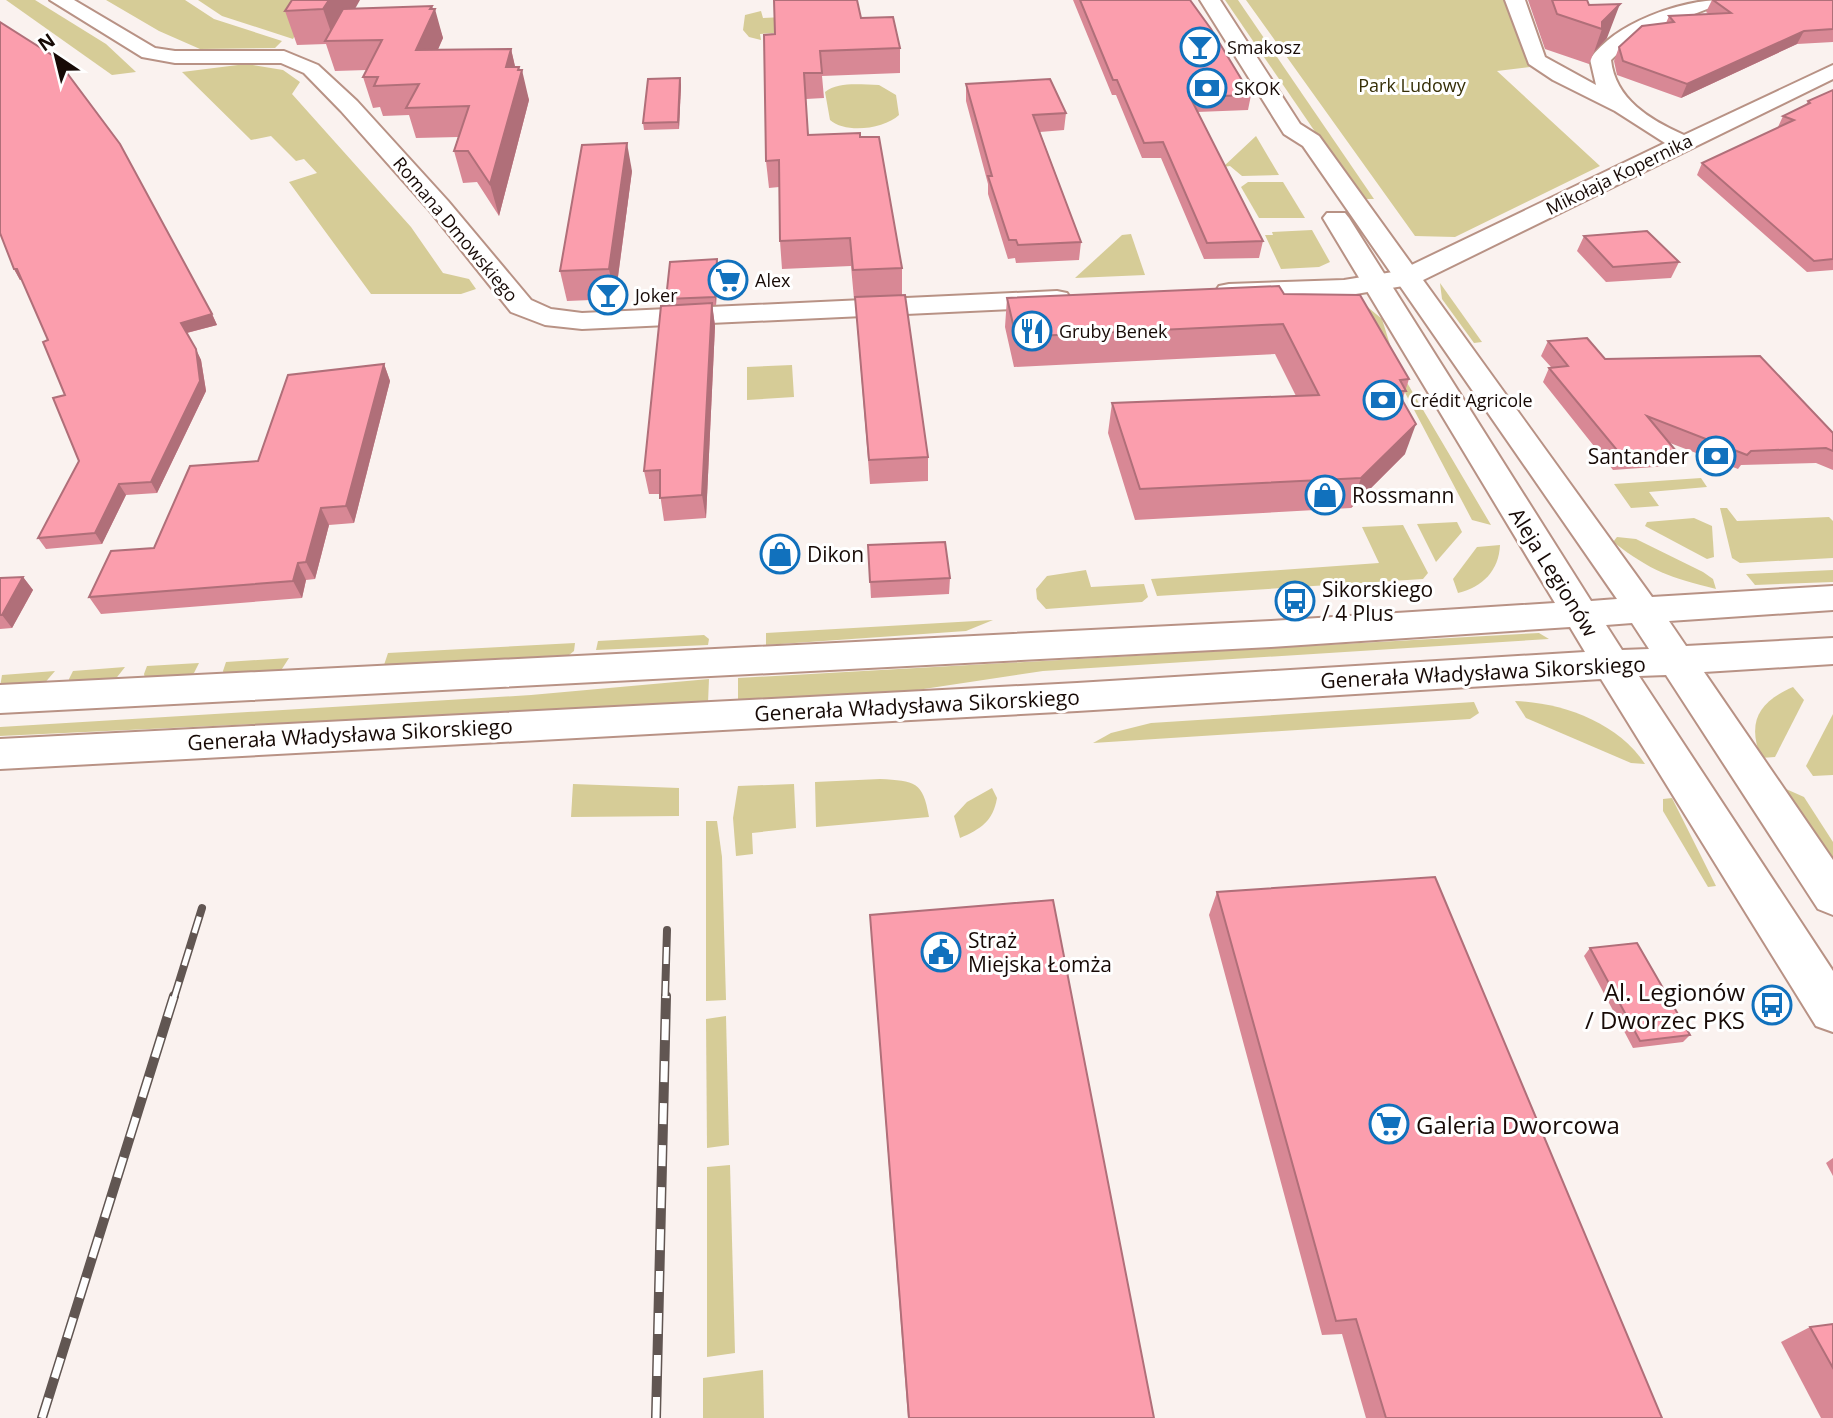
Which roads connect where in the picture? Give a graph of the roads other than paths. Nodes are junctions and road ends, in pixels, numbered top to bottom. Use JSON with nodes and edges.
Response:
{"nodes":[{"id":1,"x":60,"y":0,"type":"edge"},
{"id":2,"x":1210,"y":0,"type":"edge"},
{"id":3,"x":1515,"y":0,"type":"edge"},
{"id":4,"x":1713,"y":0,"type":"edge"},
{"id":5,"x":1678,"y":5,"type":"edge"},
{"id":6,"x":1833,"y":71,"type":"edge"},
{"id":7,"x":1622,"y":106,"type":"junction"},
{"id":8,"x":1684,"y":142,"type":"junction"},
{"id":9,"x":1390,"y":280,"type":"junction"},
{"id":10,"x":1208,"y":293,"type":"edge"},
{"id":11,"x":1085,"y":298,"type":"edge"},
{"id":12,"x":1833,"y":598,"type":"edge"},
{"id":13,"x":1642,"y":610,"type":"junction"},
{"id":14,"x":1580,"y":615,"type":"junction"},
{"id":15,"x":1833,"y":651,"type":"edge"},
{"id":16,"x":1676,"y":660,"type":"junction"},
{"id":17,"x":1611,"y":664,"type":"junction"},
{"id":18,"x":0,"y":699,"type":"edge"},
{"id":19,"x":0,"y":754,"type":"edge"},
{"id":20,"x":1833,"y":896,"type":"edge"},
{"id":21,"x":1833,"y":1011,"type":"edge"}],
"edges":[{"from":1,"to":11,"type":"main road","name":"Romana Dmowskiego"},
{"from":2,"to":9,"type":"main road","name":"Aleja Legionów"},
{"from":3,"to":7,"type":"main road"},
{"from":4,"to":5,"type":"main road"},
{"from":5,"to":7,"type":"main road"},
{"from":6,"to":8,"type":"main road","name":"Mikołaja Kopernika"},
{"from":7,"to":8,"type":"main road"},
{"from":8,"to":9,"type":"main road","name":"Mikołaja Kopernika"},
{"from":9,"to":10,"type":"main road"},
{"from":9,"to":13,"type":"main road","name":"Aleja Legionów"},
{"from":9,"to":14,"type":"main road","name":"Aleja Legionów"},
{"from":12,"to":13,"type":"main road"},
{"from":13,"to":14,"type":"main road"},
{"from":13,"to":16,"type":"main road","name":"Aleja Legionów"},
{"from":14,"to":17,"type":"main road","name":"Aleja Legionów"},
{"from":14,"to":18,"type":"main road"},
{"from":15,"to":16,"type":"main road","name":"Generała Władysława Sikorskiego"},
{"from":16,"to":17,"type":"main road","name":"Generała Władysława Sikorskiego"},
{"from":16,"to":20,"type":"main road","name":"Aleja Legionów"},
{"from":17,"to":19,"type":"main road","name":"Generała Władysława Sikorskiego"},
{"from":17,"to":21,"type":"main road","name":"Aleja Legionów"}]}
